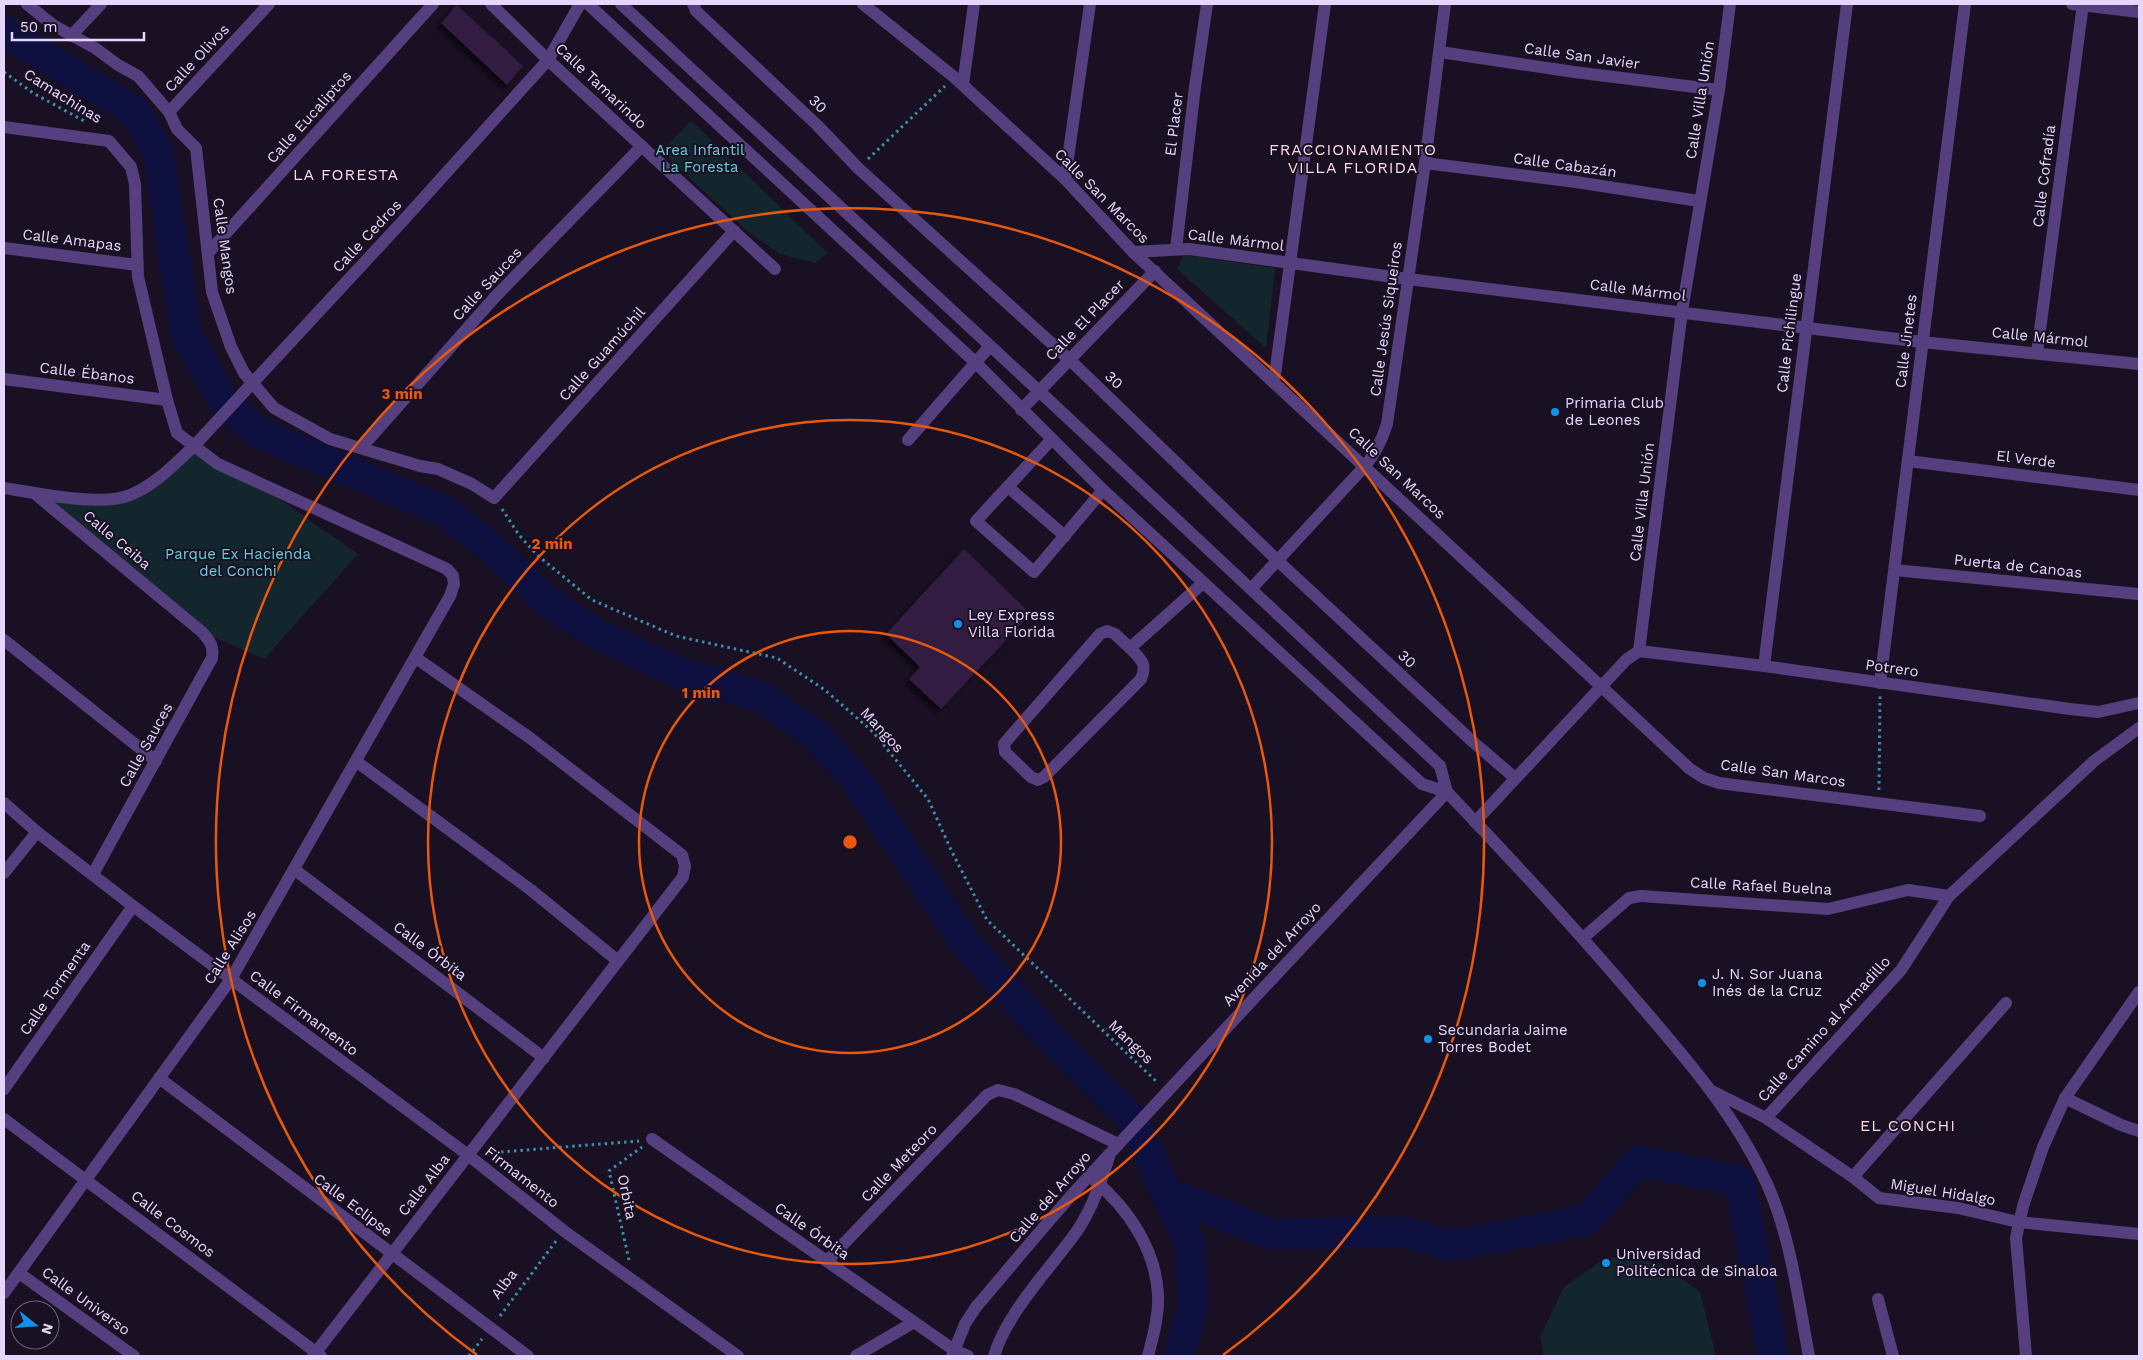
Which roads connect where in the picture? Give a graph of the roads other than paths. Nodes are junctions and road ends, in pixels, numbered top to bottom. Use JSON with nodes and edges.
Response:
{"nodes":[{"id":1,"x":27,"y":4,"type":"edge"},
{"id":2,"x":101,"y":4,"type":"edge"},
{"id":3,"x":269,"y":4,"type":"edge"},
{"id":4,"x":433,"y":4,"type":"edge"},
{"id":5,"x":492,"y":4,"type":"edge"},
{"id":6,"x":580,"y":4,"type":"edge"},
{"id":7,"x":588,"y":4,"type":"edge"},
{"id":8,"x":621,"y":4,"type":"edge"},
{"id":9,"x":693,"y":4,"type":"edge"},
{"id":10,"x":863,"y":4,"type":"edge"},
{"id":11,"x":974,"y":4,"type":"edge"},
{"id":12,"x":1090,"y":4,"type":"edge"},
{"id":13,"x":1207,"y":4,"type":"edge"},
{"id":14,"x":1325,"y":4,"type":"edge"},
{"id":15,"x":1445,"y":4,"type":"edge"},
{"id":16,"x":1730,"y":4,"type":"edge"},
{"id":17,"x":1847,"y":4,"type":"edge"},
{"id":18,"x":1965,"y":4,"type":"edge"},
{"id":19,"x":2079,"y":4,"type":"edge"},
{"id":20,"x":2139,"y":12,"type":"edge"},
{"id":21,"x":71,"y":36,"type":"junction"},
{"id":22,"x":1440,"y":52,"type":"junction"},
{"id":23,"x":548,"y":60,"type":"junction"},
{"id":24,"x":959,"y":81,"type":"junction"},
{"id":25,"x":1719,"y":90,"type":"junction"},
{"id":26,"x":168,"y":112,"type":"junction"},
{"id":27,"x":4,"y":127,"type":"edge"},
{"id":28,"x":642,"y":146,"type":"junction"},
{"id":29,"x":1426,"y":163,"type":"junction"},
{"id":30,"x":1065,"y":179,"type":"junction"},
{"id":31,"x":1699,"y":201,"type":"junction"},
{"id":32,"x":734,"y":231,"type":"junction"},
{"id":33,"x":4,"y":248,"type":"edge"},
{"id":34,"x":1176,"y":249,"type":"junction"},
{"id":35,"x":209,"y":252,"type":"junction"},
{"id":36,"x":1134,"y":252,"type":"junction"},
{"id":37,"x":1289,"y":262,"type":"junction"},
{"id":38,"x":136,"y":265,"type":"junction"},
{"id":39,"x":775,"y":269,"type":"dead end"},
{"id":40,"x":1155,"y":271,"type":"junction"},
{"id":41,"x":1408,"y":279,"type":"junction"},
{"id":42,"x":1682,"y":311,"type":"junction"},
{"id":43,"x":1806,"y":326,"type":"junction"},
{"id":44,"x":1922,"y":342,"type":"junction"},
{"id":45,"x":990,"y":346,"type":"junction"},
{"id":46,"x":2037,"y":353,"type":"junction"},
{"id":47,"x":1070,"y":360,"type":"junction"},
{"id":48,"x":975,"y":362,"type":"junction"},
{"id":49,"x":2139,"y":364,"type":"edge"},
{"id":50,"x":4,"y":379,"type":"edge"},
{"id":51,"x":1274,"y":382,"type":"junction"},
{"id":52,"x":252,"y":383,"type":"junction"},
{"id":53,"x":1039,"y":391,"type":"junction"},
{"id":54,"x":166,"y":400,"type":"junction"},
{"id":55,"x":1022,"y":410,"type":"junction"},
{"id":56,"x":204,"y":433,"type":"joint"},
{"id":57,"x":1052,"y":439,"type":"junction"},
{"id":58,"x":908,"y":440,"type":"dead end"},
{"id":59,"x":194,"y":446,"type":"junction"},
{"id":60,"x":361,"y":448,"type":"junction"},
{"id":61,"x":1908,"y":461,"type":"junction"},
{"id":62,"x":1366,"y":466,"type":"junction"},
{"id":63,"x":1008,"y":487,"type":"junction"},
{"id":64,"x":4,"y":488,"type":"edge"},
{"id":65,"x":1103,"y":490,"type":"junction"},
{"id":66,"x":2139,"y":490,"type":"edge"},
{"id":67,"x":34,"y":493,"type":"junction"},
{"id":68,"x":494,"y":498,"type":"joint"},
{"id":69,"x":1065,"y":536,"type":"junction"},
{"id":70,"x":1278,"y":561,"type":"junction"},
{"id":71,"x":1894,"y":570,"type":"junction"},
{"id":72,"x":1203,"y":583,"type":"junction"},
{"id":73,"x":1251,"y":589,"type":"junction"},
{"id":74,"x":2138,"y":594,"type":"dead end"},
{"id":75,"x":202,"y":632,"type":"joint"},
{"id":76,"x":4,"y":640,"type":"edge"},
{"id":77,"x":1130,"y":648,"type":"junction"},
{"id":78,"x":1639,"y":651,"type":"junction"},
{"id":79,"x":416,"y":658,"type":"junction"},
{"id":80,"x":1764,"y":666,"type":"junction"},
{"id":81,"x":1880,"y":683,"type":"junction"},
{"id":82,"x":1601,"y":687,"type":"junction"},
{"id":83,"x":2139,"y":703,"type":"edge"},
{"id":84,"x":2139,"y":728,"type":"edge"},
{"id":85,"x":156,"y":761,"type":"junction"},
{"id":86,"x":357,"y":762,"type":"junction"},
{"id":87,"x":1515,"y":778,"type":"junction"},
{"id":88,"x":1447,"y":792,"type":"junction"},
{"id":89,"x":4,"y":803,"type":"edge"},
{"id":90,"x":1980,"y":816,"type":"dead end"},
{"id":91,"x":1475,"y":822,"type":"junction"},
{"id":92,"x":37,"y":832,"type":"junction"},
{"id":93,"x":295,"y":870,"type":"junction"},
{"id":94,"x":4,"y":872,"type":"edge"},
{"id":95,"x":93,"y":874,"type":"junction"},
{"id":96,"x":1949,"y":896,"type":"junction"},
{"id":97,"x":133,"y":906,"type":"junction"},
{"id":98,"x":1583,"y":938,"type":"junction"},
{"id":99,"x":618,"y":961,"type":"junction"},
{"id":100,"x":231,"y":979,"type":"junction"},
{"id":101,"x":2139,"y":992,"type":"edge"},
{"id":102,"x":2006,"y":1003,"type":"dead end"},
{"id":103,"x":544,"y":1058,"type":"junction"},
{"id":104,"x":159,"y":1078,"type":"junction"},
{"id":105,"x":4,"y":1089,"type":"edge"},
{"id":106,"x":1710,"y":1090,"type":"junction"},
{"id":107,"x":2065,"y":1098,"type":"junction"},
{"id":108,"x":1766,"y":1118,"type":"junction"},
{"id":109,"x":4,"y":1119,"type":"edge"},
{"id":110,"x":2139,"y":1131,"type":"edge"},
{"id":111,"x":652,"y":1139,"type":"road end"},
{"id":112,"x":1117,"y":1146,"type":"junction"},
{"id":113,"x":468,"y":1155,"type":"junction"},
{"id":114,"x":1089,"y":1176,"type":"junction"},
{"id":115,"x":1853,"y":1177,"type":"junction"},
{"id":116,"x":87,"y":1180,"type":"junction"},
{"id":117,"x":1100,"y":1184,"type":"junction"},
{"id":118,"x":2018,"y":1222,"type":"junction"},
{"id":119,"x":2139,"y":1234,"type":"edge"},
{"id":120,"x":391,"y":1255,"type":"junction"},
{"id":121,"x":827,"y":1262,"type":"junction"},
{"id":122,"x":19,"y":1273,"type":"junction"},
{"id":123,"x":4,"y":1293,"type":"edge"},
{"id":124,"x":1878,"y":1298,"type":"dead end"},
{"id":125,"x":914,"y":1322,"type":"junction"},
{"id":126,"x":953,"y":1353,"type":"edge"},
{"id":127,"x":316,"y":1355,"type":"edge"},
{"id":128,"x":134,"y":1356,"type":"edge"},
{"id":129,"x":528,"y":1356,"type":"edge"},
{"id":130,"x":738,"y":1356,"type":"edge"},
{"id":131,"x":856,"y":1356,"type":"edge"},
{"id":132,"x":968,"y":1356,"type":"edge"},
{"id":133,"x":994,"y":1356,"type":"edge"},
{"id":134,"x":1148,"y":1356,"type":"edge"},
{"id":135,"x":1809,"y":1356,"type":"edge"},
{"id":136,"x":1893,"y":1356,"type":"edge"},
{"id":137,"x":2026,"y":1356,"type":"edge"}],
"edges":[{"from":1,"to":21,"type":"street","name":"Calle Mangos"},
{"from":2,"to":21,"type":"street"},
{"from":3,"to":26,"type":"street","name":"Calle Olivos"},
{"from":4,"to":35,"type":"street","name":"Calle Eucaliptos"},
{"from":5,"to":23,"type":"street","name":"Calle Tamarindo"},
{"from":6,"to":23,"type":"street","name":"Calle Cedros"},
{"from":7,"to":48,"type":"street"},
{"from":8,"to":45,"type":"street"},
{"from":9,"to":47,"type":"street","name":"30"},
{"from":10,"to":24,"type":"street","name":"Calle San Marcos"},
{"from":11,"to":24,"type":"street"},
{"from":12,"to":30,"type":"street"},
{"from":13,"to":34,"type":"street","name":"El Placer"},
{"from":14,"to":37,"type":"street"},
{"from":15,"to":22,"type":"street","name":"Calle Jesús Siqueiros"},
{"from":16,"to":25,"type":"street","name":"Calle Villa Unión"},
{"from":17,"to":43,"type":"street","name":"Calle Pichilingue"},
{"from":18,"to":44,"type":"street","name":"Calle Jinetes"},
{"from":19,"to":20,"type":"street"},
{"from":19,"to":46,"type":"street","name":"Calle Cofradía"},
{"from":21,"to":26,"type":"street","name":"Calle Mangos"},
{"from":22,"to":25,"type":"street","name":"Calle San Javier"},
{"from":22,"to":29,"type":"street","name":"Calle Jesús Siqueiros"},
{"from":23,"to":28,"type":"street","name":"Calle Tamarindo"},
{"from":23,"to":52,"type":"street","name":"Calle Cedros"},
{"from":24,"to":30,"type":"street","name":"Calle San Marcos"},
{"from":25,"to":31,"type":"street","name":"Calle Villa Unión"},
{"from":26,"to":35,"type":"street","name":"Calle Mangos"},
{"from":27,"to":38,"type":"street"},
{"from":28,"to":32,"type":"street","name":"Calle Tamarindo"},
{"from":28,"to":60,"type":"street","name":"Calle Sauces"},
{"from":29,"to":31,"type":"street","name":"Calle Cabazán"},
{"from":29,"to":41,"type":"street","name":"Calle Jesús Siqueiros"},
{"from":30,"to":36,"type":"street","name":"Calle San Marcos"},
{"from":31,"to":42,"type":"street","name":"Calle Villa Unión"},
{"from":32,"to":39,"type":"street","name":"Calle Tamarindo"},
{"from":32,"to":68,"type":"street","name":"Calle Guamúchil"},
{"from":33,"to":38,"type":"street","name":"Calle Amapas"},
{"from":34,"to":36,"type":"street","name":"Calle Mármol"},
{"from":34,"to":37,"type":"street","name":"Calle Mármol"},
{"from":35,"to":52,"type":"street","name":"Calle Mangos"},
{"from":36,"to":40,"type":"street","name":"Calle San Marcos"},
{"from":37,"to":41,"type":"street","name":"Calle Mármol"},
{"from":37,"to":51,"type":"street"},
{"from":38,"to":54,"type":"street"},
{"from":40,"to":47,"type":"street","name":"Calle El Placer"},
{"from":40,"to":51,"type":"street","name":"Calle San Marcos"},
{"from":41,"to":42,"type":"street","name":"Calle Mármol"},
{"from":41,"to":62,"type":"street","name":"Calle Jesús Siqueiros"},
{"from":42,"to":43,"type":"street","name":"Calle Mármol"},
{"from":42,"to":78,"type":"street","name":"Calle Villa Unión"},
{"from":43,"to":44,"type":"street","name":"Calle Mármol"},
{"from":43,"to":80,"type":"street","name":"Calle Pichilingue"},
{"from":44,"to":46,"type":"street","name":"Calle Mármol"},
{"from":44,"to":61,"type":"street","name":"Calle Jinetes"},
{"from":45,"to":48,"type":"street"},
{"from":45,"to":53,"type":"street"},
{"from":46,"to":49,"type":"street","name":"Calle Mármol"},
{"from":47,"to":53,"type":"street","name":"Calle El Placer"},
{"from":47,"to":70,"type":"street","name":"30"},
{"from":48,"to":55,"type":"street"},
{"from":48,"to":58,"type":"street"},
{"from":50,"to":54,"type":"street","name":"Calle Ébanos"},
{"from":51,"to":62,"type":"street","name":"Calle San Marcos"},
{"from":52,"to":56,"type":"street","name":"Calle Cedros"},
{"from":52,"to":60,"type":"street","name":"Calle Mangos"},
{"from":53,"to":55,"type":"street","name":"Calle El Placer"},
{"from":53,"to":73,"type":"street"},
{"from":54,"to":59,"type":"street"},
{"from":55,"to":57,"type":"street"},
{"from":56,"to":59,"type":"street","name":"Calle Ceiba"},
{"from":57,"to":63,"type":"street"},
{"from":57,"to":65,"type":"street"},
{"from":59,"to":67,"type":"street","name":"Calle Ceiba"},
{"from":59,"to":79,"type":"street","name":"Calle Alisos"},
{"from":60,"to":68,"type":"street","name":"Calle Mangos"},
{"from":61,"to":66,"type":"street","name":"El Verde"},
{"from":61,"to":71,"type":"street","name":"Calle Jinetes"},
{"from":62,"to":70,"type":"street","name":"Calle Jesús Siqueiros"},
{"from":62,"to":82,"type":"street","name":"Calle San Marcos"},
{"from":63,"to":69,"type":"street"},
{"from":63,"to":69,"type":"street"},
{"from":64,"to":67,"type":"street","name":"Calle Ceiba"},
{"from":65,"to":69,"type":"street"},
{"from":65,"to":72,"type":"street"},
{"from":67,"to":75,"type":"street","name":"Calle Ceiba"},
{"from":70,"to":73,"type":"street","name":"Calle Jesús Siqueiros"},
{"from":70,"to":87,"type":"street","name":"30"},
{"from":71,"to":74,"type":"street","name":"Puerta de Canoas"},
{"from":71,"to":81,"type":"street","name":"Calle Jinetes"},
{"from":72,"to":77,"type":"street"},
{"from":72,"to":88,"type":"street"},
{"from":73,"to":88,"type":"street"},
{"from":75,"to":85,"type":"street","name":"Calle Sauces"},
{"from":76,"to":85,"type":"street"},
{"from":77,"to":77,"type":"street"},
{"from":78,"to":80,"type":"street","name":"Potrero"},
{"from":78,"to":82,"type":"street"},
{"from":79,"to":86,"type":"street","name":"Calle Alisos"},
{"from":79,"to":99,"type":"street","name":"Calle Alba"},
{"from":80,"to":81,"type":"street","name":"Potrero"},
{"from":81,"to":83,"type":"street","name":"Potrero"},
{"from":82,"to":87,"type":"street"},
{"from":82,"to":90,"type":"street","name":"Calle San Marcos"},
{"from":84,"to":96,"type":"street","name":"Calle Camino al Armadillo"},
{"from":85,"to":95,"type":"street","name":"Calle Sauces"},
{"from":86,"to":93,"type":"street","name":"Calle Alisos"},
{"from":86,"to":99,"type":"street"},
{"from":87,"to":91,"type":"street"},
{"from":88,"to":91,"type":"street"},
{"from":88,"to":112,"type":"street","name":"Avenida del Arroyo"},
{"from":89,"to":92,"type":"street","name":"Calle Firmamento"},
{"from":91,"to":98,"type":"street"},
{"from":92,"to":94,"type":"street"},
{"from":92,"to":95,"type":"street","name":"Calle Firmamento"},
{"from":93,"to":100,"type":"street","name":"Calle Alisos"},
{"from":93,"to":103,"type":"street","name":"Calle Órbita"},
{"from":95,"to":97,"type":"street","name":"Calle Firmamento"},
{"from":96,"to":98,"type":"street","name":"Calle Rafael Buelna"},
{"from":96,"to":108,"type":"street","name":"Calle Camino al Armadillo"},
{"from":97,"to":100,"type":"street","name":"Calle Firmamento"},
{"from":97,"to":105,"type":"street","name":"Calle Tormenta"},
{"from":98,"to":106,"type":"street"},
{"from":99,"to":103,"type":"street","name":"Calle Alba"},
{"from":100,"to":104,"type":"street","name":"Calle Alisos"},
{"from":100,"to":113,"type":"street","name":"Calle Firmamento"},
{"from":101,"to":107,"type":"street"},
{"from":102,"to":115,"type":"street"},
{"from":103,"to":113,"type":"street","name":"Calle Alba"},
{"from":104,"to":116,"type":"street","name":"Calle Alisos"},
{"from":104,"to":120,"type":"street","name":"Calle Eclipse"},
{"from":106,"to":108,"type":"street","name":"Calle Camino al Armadillo"},
{"from":106,"to":135,"type":"street"},
{"from":107,"to":110,"type":"street"},
{"from":107,"to":118,"type":"street"},
{"from":108,"to":115,"type":"street","name":"Miguel Hidalgo"},
{"from":109,"to":116,"type":"street","name":"Calle Cosmos"},
{"from":111,"to":121,"type":"street","name":"Calle Órbita"},
{"from":112,"to":114,"type":"street","name":"Calle del Arroyo"},
{"from":112,"to":117,"type":"street","name":"Calle del Arroyo"},
{"from":112,"to":121,"type":"street","name":"Calle Meteoro"},
{"from":113,"to":120,"type":"street","name":"Calle Alba"},
{"from":113,"to":130,"type":"street","name":"Firmamento"},
{"from":114,"to":117,"type":"street"},
{"from":114,"to":126,"type":"street","name":"Calle del Arroyo"},
{"from":115,"to":118,"type":"street","name":"Miguel Hidalgo"},
{"from":116,"to":122,"type":"street","name":"Calle Alisos"},
{"from":116,"to":127,"type":"street","name":"Calle Cosmos"},
{"from":117,"to":133,"type":"street","name":"Calle del Arroyo"},
{"from":117,"to":134,"type":"street"},
{"from":118,"to":119,"type":"street","name":"Miguel Hidalgo"},
{"from":118,"to":137,"type":"street"},
{"from":120,"to":127,"type":"street","name":"Calle Alba"},
{"from":120,"to":129,"type":"street","name":"Calle Eclipse"},
{"from":121,"to":125,"type":"street","name":"Calle Órbita"},
{"from":122,"to":123,"type":"street","name":"Calle Alisos"},
{"from":122,"to":128,"type":"street","name":"Calle Universo"},
{"from":124,"to":136,"type":"street"},
{"from":125,"to":126,"type":"street","name":"Calle Órbita"},
{"from":125,"to":131,"type":"street"},
{"from":126,"to":132,"type":"street","name":"Calle Órbita"}]}
